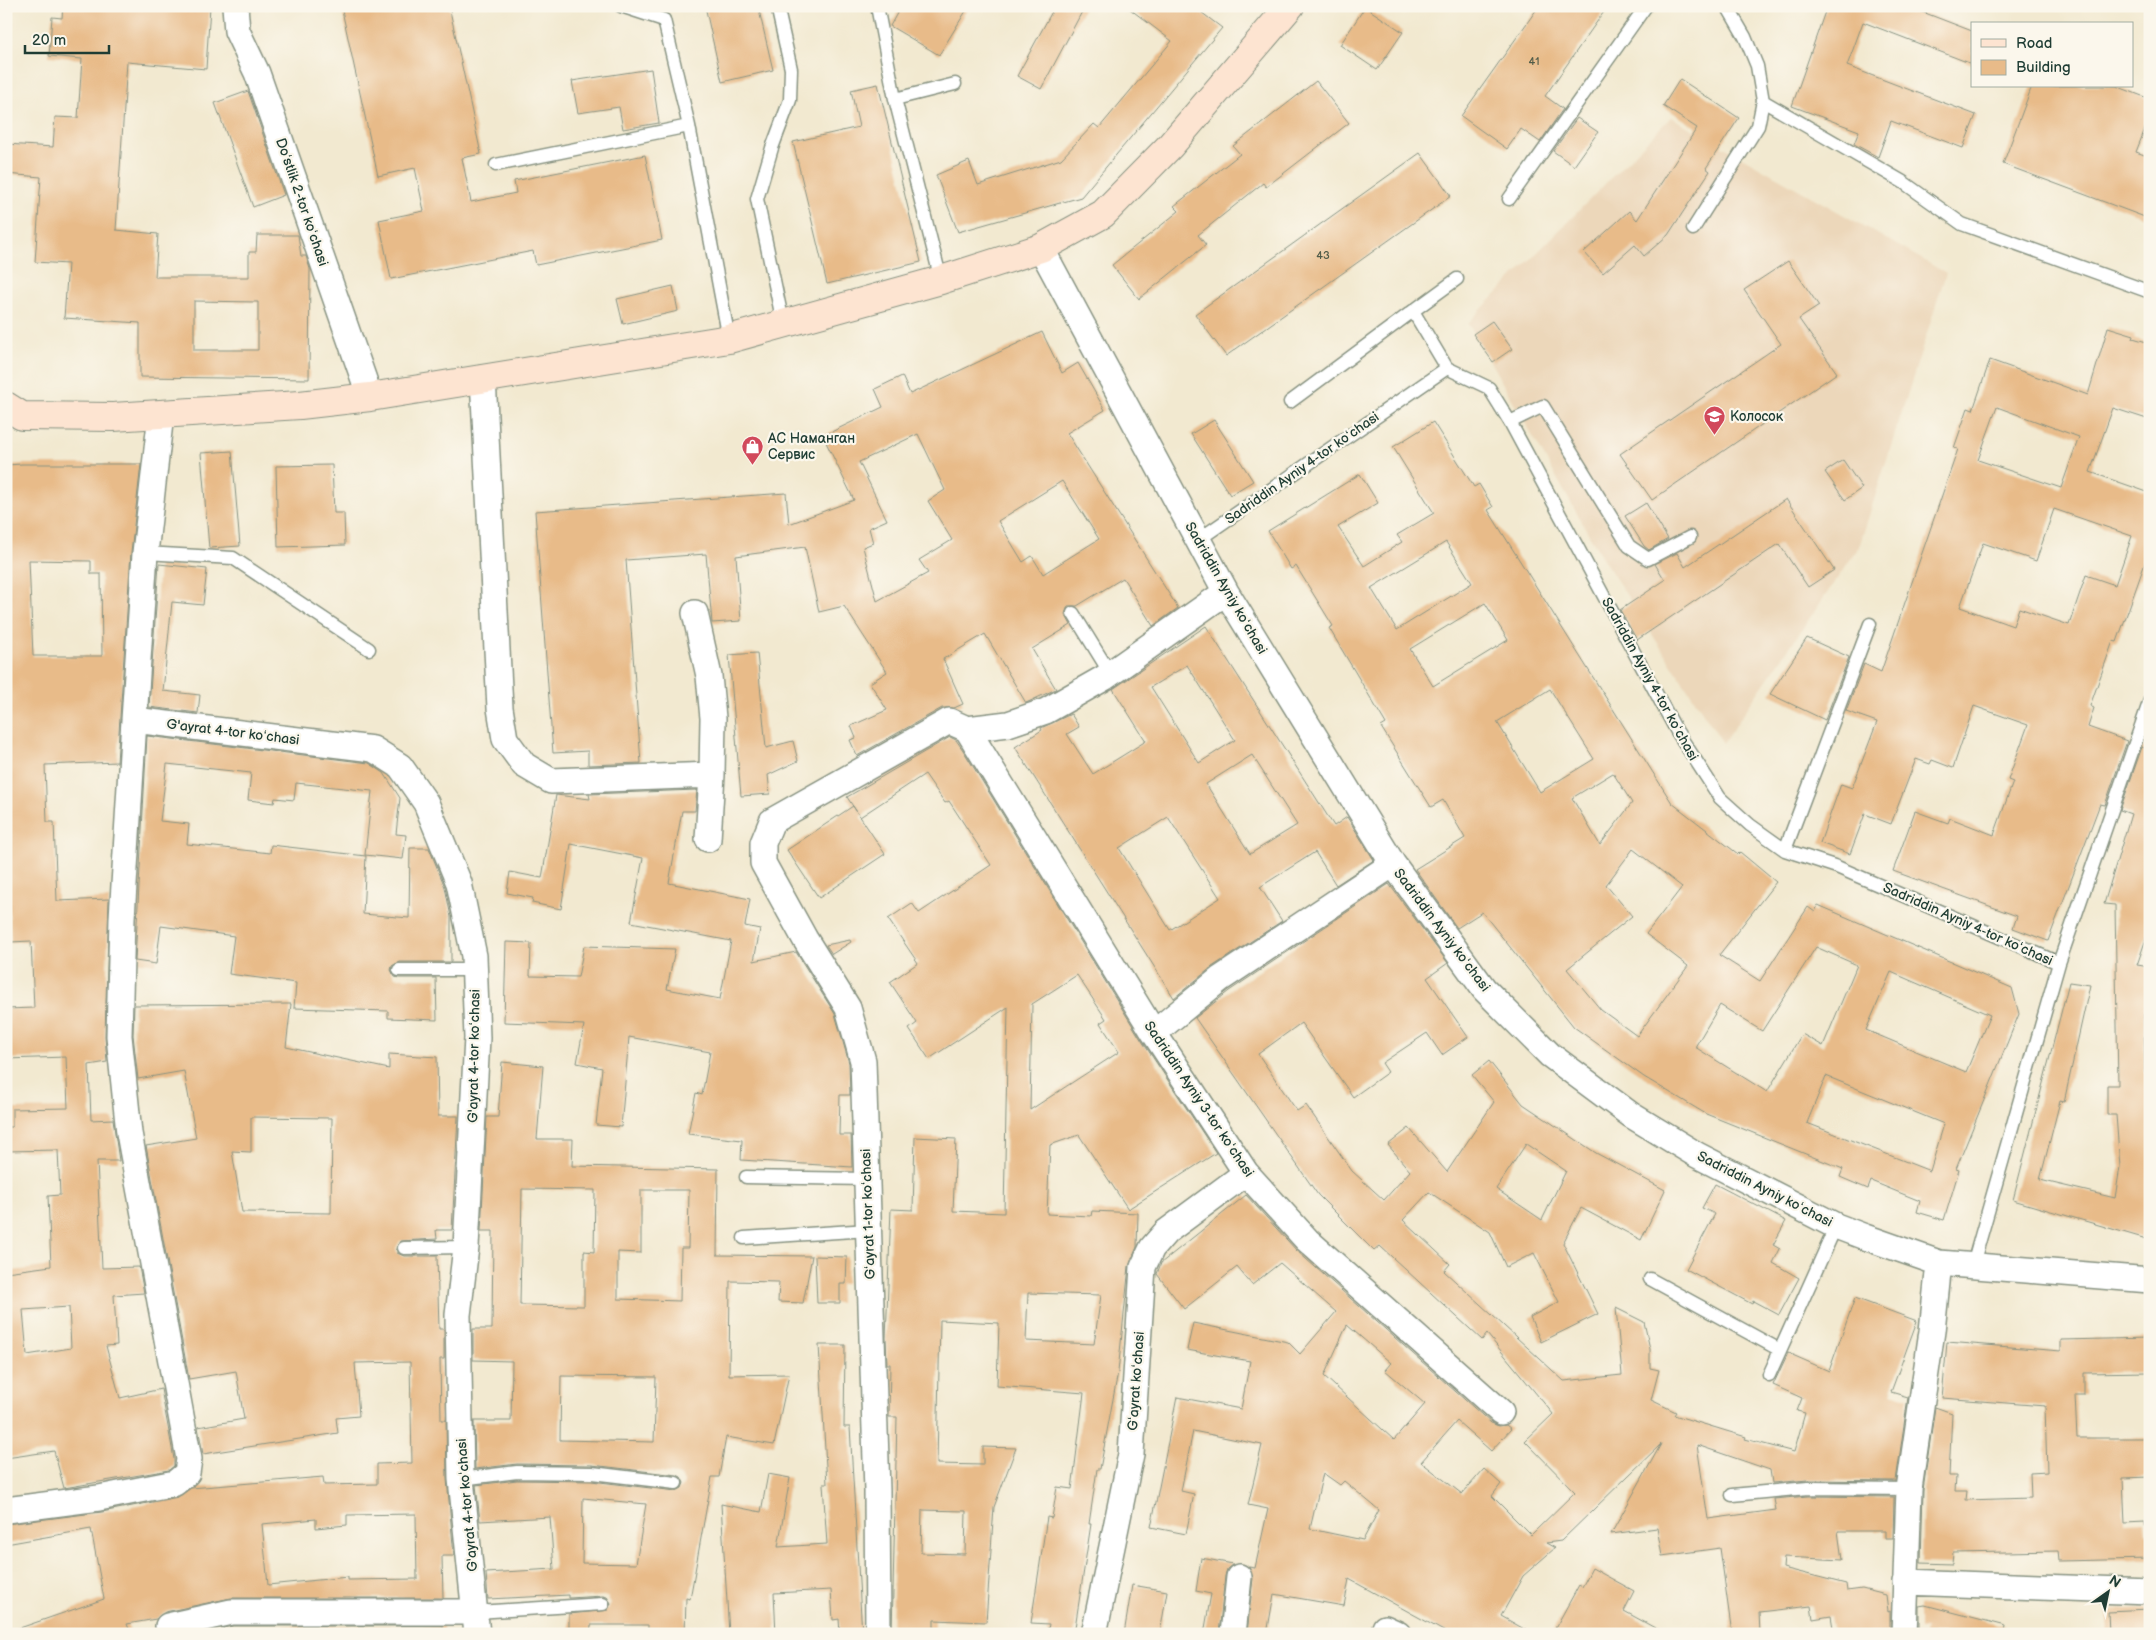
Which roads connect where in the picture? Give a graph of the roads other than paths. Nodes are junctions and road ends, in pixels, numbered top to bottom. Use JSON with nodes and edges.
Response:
{"nodes":[{"id":1,"x":235,"y":6,"type":"edge"},
{"id":2,"x":621,"y":6,"type":"edge"},
{"id":3,"x":777,"y":6,"type":"edge"},
{"id":4,"x":877,"y":6,"type":"edge"},
{"id":5,"x":1290,"y":6,"type":"edge"},
{"id":6,"x":1646,"y":6,"type":"edge"},
{"id":7,"x":1727,"y":6,"type":"edge"},
{"id":8,"x":955,"y":84,"type":"dead end"},
{"id":9,"x":895,"y":99,"type":"junction"},
{"id":10,"x":1763,"y":101,"type":"junction"},
{"id":11,"x":689,"y":126,"type":"junction"},
{"id":12,"x":496,"y":165,"type":"dead end"},
{"id":13,"x":1508,"y":199,"type":"dead end"},
{"id":14,"x":1693,"y":230,"type":"dead end"},
{"id":15,"x":1042,"y":248,"type":"junction"},
{"id":16,"x":1457,"y":279,"type":"dead end"},
{"id":17,"x":941,"y":280,"type":"junction"},
{"id":18,"x":2150,"y":292,"type":"edge"},
{"id":19,"x":1413,"y":310,"type":"junction"},
{"id":20,"x":783,"y":324,"type":"junction"},
{"id":21,"x":729,"y":339,"type":"junction"},
{"id":22,"x":1447,"y":368,"type":"junction"},
{"id":23,"x":483,"y":378,"type":"junction"},
{"id":24,"x":370,"y":397,"type":"junction"},
{"id":25,"x":1290,"y":402,"type":"dead end"},
{"id":26,"x":11,"y":413,"type":"edge"},
{"id":27,"x":161,"y":414,"type":"junction"},
{"id":28,"x":1510,"y":422,"type":"junction"},
{"id":29,"x":1690,"y":537,"type":"dead end"},
{"id":30,"x":1198,"y":540,"type":"junction"},
{"id":31,"x":145,"y":553,"type":"junction"},
{"id":32,"x":1226,"y":592,"type":"junction"},
{"id":33,"x":695,"y":613,"type":"dead end"},
{"id":34,"x":1073,"y":614,"type":"dead end"},
{"id":35,"x":1870,"y":624,"type":"dead end"},
{"id":36,"x":369,"y":649,"type":"dead end"},
{"id":37,"x":1110,"y":673,"type":"junction"},
{"id":38,"x":2150,"y":700,"type":"edge"},
{"id":39,"x":134,"y":720,"type":"junction"},
{"id":40,"x":967,"y":729,"type":"junction"},
{"id":41,"x":712,"y":775,"type":"junction"},
{"id":42,"x":708,"y":839,"type":"dead end"},
{"id":43,"x":1785,"y":850,"type":"junction"},
{"id":44,"x":1393,"y":864,"type":"junction"},
{"id":45,"x":2059,"y":963,"type":"junction"},
{"id":46,"x":399,"y":970,"type":"dead end"},
{"id":47,"x":476,"y":970,"type":"junction"},
{"id":48,"x":1154,"y":1033,"type":"junction"},
{"id":49,"x":1246,"y":1172,"type":"junction"},
{"id":50,"x":746,"y":1177,"type":"dead end"},
{"id":51,"x":867,"y":1179,"type":"junction"},
{"id":52,"x":1836,"y":1226,"type":"junction"},
{"id":53,"x":869,"y":1230,"type":"junction"},
{"id":54,"x":744,"y":1238,"type":"dead end"},
{"id":55,"x":466,"y":1247,"type":"junction"},
{"id":56,"x":404,"y":1248,"type":"dead end"},
{"id":57,"x":1939,"y":1263,"type":"junction"},
{"id":58,"x":1973,"y":1264,"type":"junction"},
{"id":59,"x":1650,"y":1279,"type":"dead end"},
{"id":60,"x":2150,"y":1280,"type":"edge"},
{"id":61,"x":1780,"y":1350,"type":"junction"},
{"id":62,"x":1769,"y":1374,"type":"dead end"},
{"id":63,"x":1501,"y":1412,"type":"dead end"},
{"id":64,"x":461,"y":1479,"type":"junction"},
{"id":65,"x":676,"y":1483,"type":"dead end"},
{"id":66,"x":1909,"y":1489,"type":"junction"},
{"id":67,"x":1732,"y":1495,"type":"dead end"},
{"id":68,"x":6,"y":1510,"type":"edge"},
{"id":69,"x":1240,"y":1577,"type":"dead end"},
{"id":70,"x":1905,"y":1582,"type":"junction"},
{"id":71,"x":2150,"y":1590,"type":"edge"},
{"id":72,"x":603,"y":1604,"type":"dead end"},
{"id":73,"x":477,"y":1623,"type":"edge"},
{"id":74,"x":168,"y":1626,"type":"dead end"},
{"id":75,"x":878,"y":1634,"type":"edge"},
{"id":76,"x":1094,"y":1634,"type":"edge"},
{"id":77,"x":1233,"y":1634,"type":"edge"},
{"id":78,"x":1904,"y":1634,"type":"edge"}],
"edges":[{"from":1,"to":24,"type":"street","name":"Doʻstlik 2-tor koʻchasi"},
{"from":2,"to":11,"type":"lane"},
{"from":3,"to":20,"type":"lane"},
{"from":4,"to":9,"type":"lane"},
{"from":5,"to":15,"type":"street"},
{"from":6,"to":13,"type":"lane"},
{"from":7,"to":10,"type":"lane"},
{"from":8,"to":9,"type":"lane"},
{"from":9,"to":17,"type":"lane"},
{"from":10,"to":14,"type":"lane"},
{"from":10,"to":18,"type":"lane"},
{"from":11,"to":12,"type":"lane"},
{"from":11,"to":21,"type":"lane"},
{"from":15,"to":17,"type":"street"},
{"from":15,"to":30,"type":"street","name":"Sadriddin Ayniy koʻchasi"},
{"from":16,"to":19,"type":"lane"},
{"from":17,"to":20,"type":"street"},
{"from":19,"to":22,"type":"lane"},
{"from":19,"to":25,"type":"lane"},
{"from":20,"to":21,"type":"street"},
{"from":21,"to":23,"type":"street"},
{"from":22,"to":28,"type":"lane","name":"Sadriddin Ayniy 4-tor koʻchasi"},
{"from":22,"to":30,"type":"lane","name":"Sadriddin Ayniy 4-tor koʻchasi"},
{"from":23,"to":24,"type":"street"},
{"from":23,"to":41,"type":"street"},
{"from":24,"to":27,"type":"street"},
{"from":26,"to":27,"type":"street"},
{"from":27,"to":31,"type":"street"},
{"from":28,"to":29,"type":"lane"},
{"from":28,"to":43,"type":"lane","name":"Sadriddin Ayniy 4-tor koʻchasi"},
{"from":30,"to":32,"type":"street","name":"Sadriddin Ayniy koʻchasi"},
{"from":31,"to":36,"type":"lane"},
{"from":31,"to":39,"type":"street"},
{"from":32,"to":37,"type":"street"},
{"from":32,"to":44,"type":"street","name":"Sadriddin Ayniy koʻchasi"},
{"from":33,"to":41,"type":"street"},
{"from":34,"to":37,"type":"lane"},
{"from":35,"to":43,"type":"lane"},
{"from":37,"to":40,"type":"street"},
{"from":38,"to":45,"type":"lane"},
{"from":39,"to":47,"type":"street","name":"G'ayrat 4-tor koʻchasi"},
{"from":39,"to":68,"type":"street"},
{"from":40,"to":48,"type":"street","name":"Sadriddin Ayniy 3-tor koʻchasi"},
{"from":40,"to":51,"type":"street","name":"Gʻayrat 1-tor koʻchasi"},
{"from":41,"to":42,"type":"street"},
{"from":43,"to":45,"type":"lane","name":"Sadriddin Ayniy 4-tor koʻchasi"},
{"from":44,"to":48,"type":"street"},
{"from":44,"to":52,"type":"street","name":"Sadriddin Ayniy koʻchasi"},
{"from":45,"to":58,"type":"lane","name":"Sadriddin Ayniy 4-tor koʻchasi"},
{"from":46,"to":47,"type":"lane"},
{"from":47,"to":55,"type":"street","name":"G'ayrat 4-tor koʻchasi"},
{"from":48,"to":49,"type":"street","name":"Sadriddin Ayniy 3-tor koʻchasi"},
{"from":49,"to":63,"type":"street","name":"Sadriddin Ayniy 3-tor koʻchasi"},
{"from":49,"to":76,"type":"street","name":"Gʻayrat koʻchasi"},
{"from":50,"to":51,"type":"lane"},
{"from":51,"to":53,"type":"street","name":"Gʻayrat 1-tor koʻchasi"},
{"from":52,"to":57,"type":"street","name":"Sadriddin Ayniy koʻchasi"},
{"from":52,"to":61,"type":"lane"},
{"from":53,"to":54,"type":"lane"},
{"from":53,"to":75,"type":"street","name":"Gʻayrat 1-tor koʻchasi"},
{"from":55,"to":56,"type":"lane"},
{"from":55,"to":64,"type":"street","name":"G'ayrat 4-tor koʻchasi"},
{"from":57,"to":58,"type":"street","name":"Sadriddin Ayniy koʻchasi"},
{"from":57,"to":66,"type":"street"},
{"from":58,"to":60,"type":"street","name":"Sadriddin Ayniy koʻchasi"},
{"from":59,"to":61,"type":"lane"},
{"from":61,"to":62,"type":"lane"},
{"from":64,"to":65,"type":"lane"},
{"from":64,"to":73,"type":"street","name":"G'ayrat 4-tor koʻchasi"},
{"from":66,"to":67,"type":"lane"},
{"from":66,"to":70,"type":"street"},
{"from":69,"to":77,"type":"street"},
{"from":70,"to":71,"type":"street"},
{"from":70,"to":78,"type":"street"},
{"from":72,"to":73,"type":"lane"},
{"from":73,"to":74,"type":"street"}]}
